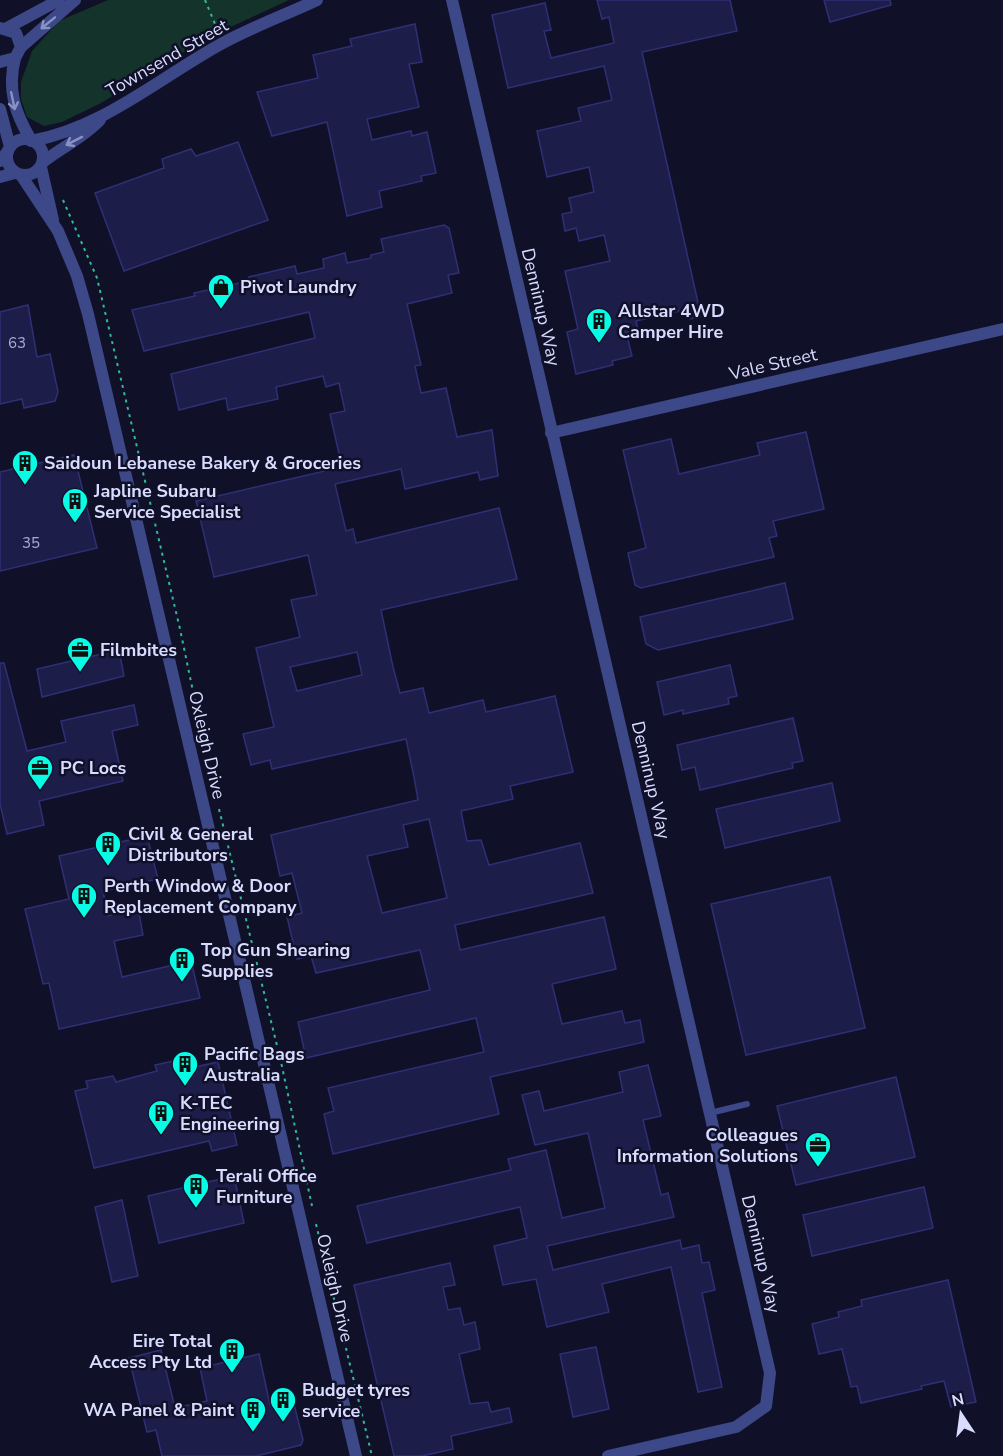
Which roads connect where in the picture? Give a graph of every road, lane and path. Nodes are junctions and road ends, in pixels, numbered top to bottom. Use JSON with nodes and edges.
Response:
{"nodes":[{"id":1,"x":59,"y":0,"type":"edge"},
{"id":2,"x":75,"y":0,"type":"edge"},
{"id":3,"x":205,"y":0,"type":"edge"},
{"id":4,"x":317,"y":0,"type":"edge"},
{"id":5,"x":452,"y":0,"type":"edge"},
{"id":6,"x":3,"y":28,"type":"edge"},
{"id":7,"x":223,"y":43,"type":"junction"},
{"id":8,"x":21,"y":47,"type":"junction"},
{"id":9,"x":15,"y":58,"type":"junction"},
{"id":10,"x":0,"y":62,"type":"edge"},
{"id":11,"x":0,"y":109,"type":"edge"},
{"id":12,"x":102,"y":117,"type":"junction"},
{"id":13,"x":31,"y":140,"type":"junction"},
{"id":14,"x":6,"y":153,"type":"edge"},
{"id":15,"x":42,"y":165,"type":"junction"},
{"id":16,"x":18,"y":174,"type":"junction"},
{"id":17,"x":0,"y":177,"type":"edge"},
{"id":18,"x":59,"y":191,"type":"dead end"},
{"id":19,"x":53,"y":220,"type":"junction"},
{"id":20,"x":1003,"y":329,"type":"edge"},
{"id":21,"x":551,"y":434,"type":"junction"},
{"id":22,"x":211,"y":775,"type":"dead end"},
{"id":23,"x":219,"y":808,"type":"dead end"},
{"id":24,"x":747,"y":1104,"type":"dead end"},
{"id":25,"x":710,"y":1113,"type":"junction"},
{"id":26,"x":313,"y":1211,"type":"dead end"},
{"id":27,"x":316,"y":1222,"type":"dead end"},
{"id":28,"x":356,"y":1456,"type":"edge"},
{"id":29,"x":372,"y":1456,"type":"edge"},
{"id":30,"x":608,"y":1456,"type":"edge"}],
"edges":[{"from":1,"to":6,"type":"street"},
{"from":2,"to":8,"type":"street","one_way":true},
{"from":3,"to":7,"type":"path"},
{"from":4,"to":7,"type":"street","name":"Townsend Street"},
{"from":5,"to":21,"type":"street","name":"Denninup Way"},
{"from":6,"to":8,"type":"street"},
{"from":7,"to":12,"type":"street","name":"Townsend Street"},
{"from":8,"to":9,"type":"street"},
{"from":9,"to":10,"type":"street"},
{"from":9,"to":13,"type":"street","one_way":true},
{"from":11,"to":14,"type":"street"},
{"from":12,"to":13,"type":"street","name":"Townsend Street"},
{"from":12,"to":15,"type":"street","name":"Townsend Street","one_way":true},
{"from":13,"to":14,"type":"street"},
{"from":13,"to":15,"type":"street"},
{"from":14,"to":16,"type":"street"},
{"from":15,"to":16,"type":"street"},
{"from":15,"to":19,"type":"street","name":"Oxleigh Drive"},
{"from":16,"to":17,"type":"street"},
{"from":16,"to":19,"type":"street","name":"Oxleigh Drive"},
{"from":18,"to":22,"type":"path"},
{"from":19,"to":28,"type":"street","name":"Oxleigh Drive"},
{"from":20,"to":21,"type":"street","name":"Vale Street"},
{"from":21,"to":25,"type":"street","name":"Denninup Way"},
{"from":23,"to":26,"type":"path"},
{"from":24,"to":25,"type":"lane"},
{"from":25,"to":30,"type":"street","name":"Denninup Way"},
{"from":27,"to":29,"type":"path"}]}
